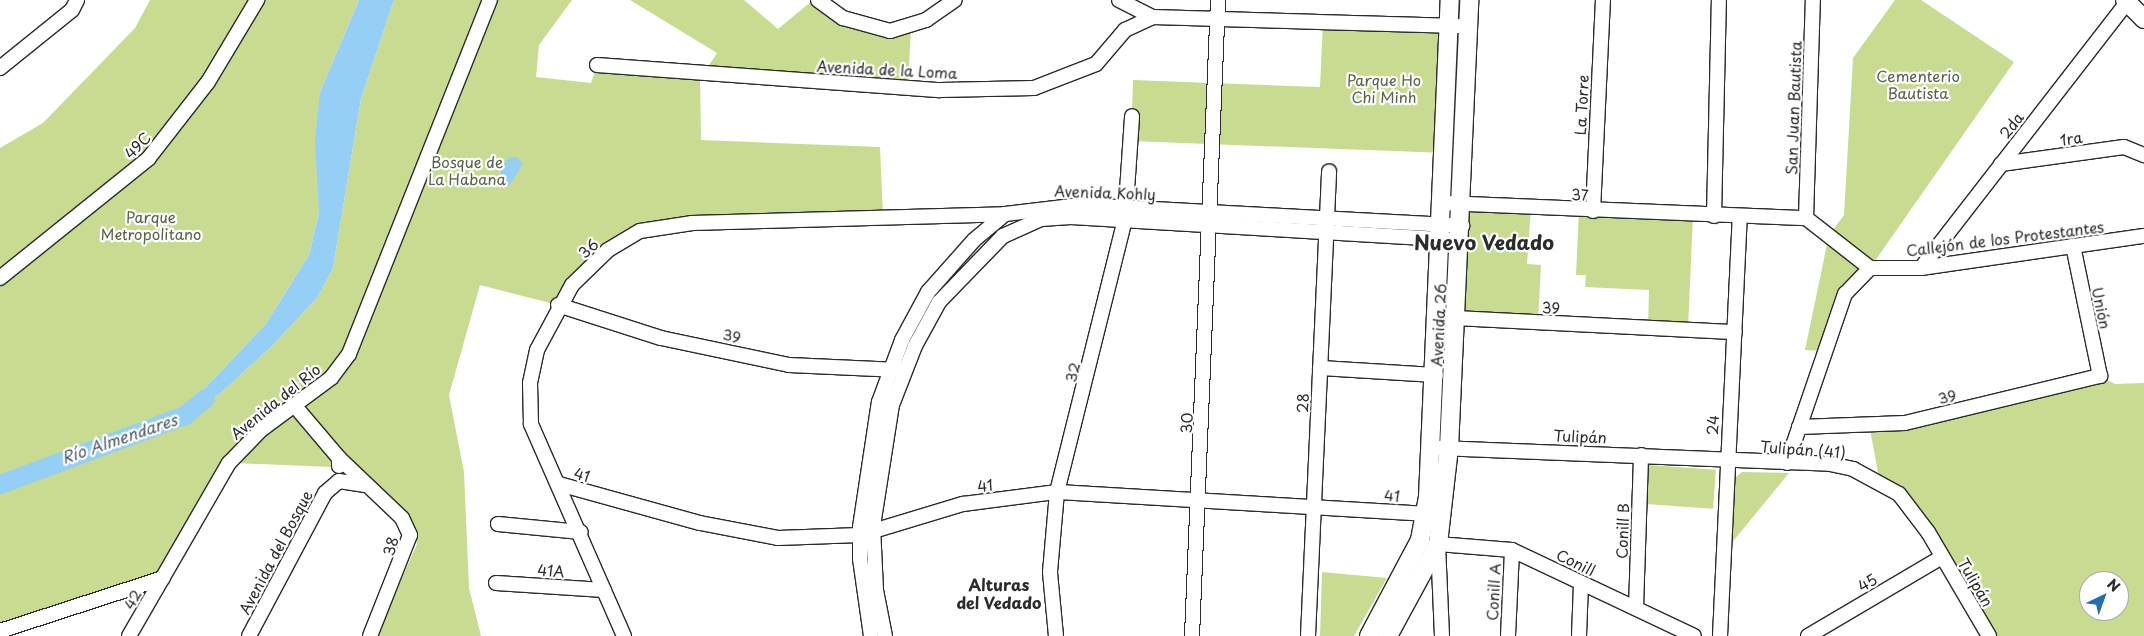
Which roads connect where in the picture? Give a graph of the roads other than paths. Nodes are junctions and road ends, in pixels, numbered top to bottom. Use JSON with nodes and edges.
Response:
{"nodes":[{"id":1,"x":77,"y":0,"type":"edge"},
{"id":2,"x":258,"y":0,"type":"edge"},
{"id":3,"x":490,"y":0,"type":"edge"},
{"id":4,"x":818,"y":0,"type":"edge"},
{"id":5,"x":955,"y":0,"type":"edge"},
{"id":6,"x":1120,"y":0,"type":"edge"},
{"id":7,"x":1218,"y":0,"type":"edge"},
{"id":8,"x":1450,"y":0,"type":"edge"},
{"id":9,"x":1469,"y":0,"type":"edge"},
{"id":10,"x":1603,"y":0,"type":"edge"},
{"id":11,"x":1719,"y":0,"type":"edge"},
{"id":12,"x":1813,"y":0,"type":"edge"},
{"id":13,"x":2126,"y":1,"type":"edge"},
{"id":14,"x":1153,"y":17,"type":"junction"},
{"id":15,"x":1218,"y":19,"type":"junction"},
{"id":16,"x":2144,"y":20,"type":"edge"},
{"id":17,"x":1468,"y":25,"type":"junction"},
{"id":18,"x":1449,"y":27,"type":"junction"},
{"id":19,"x":597,"y":65,"type":"dead end"},
{"id":20,"x":0,"y":68,"type":"edge"},
{"id":21,"x":1132,"y":116,"type":"dead end"},
{"id":22,"x":2144,"y":155,"type":"edge"},
{"id":23,"x":2001,"y":164,"type":"junction"},
{"id":24,"x":1329,"y":171,"type":"dead end"},
{"id":25,"x":1445,"y":203,"type":"junction"},
{"id":26,"x":1463,"y":204,"type":"junction"},
{"id":27,"x":1593,"y":211,"type":"junction"},
{"id":28,"x":1006,"y":214,"type":"junction"},
{"id":29,"x":1126,"y":214,"type":"junction"},
{"id":30,"x":972,"y":215,"type":"junction"},
{"id":31,"x":1714,"y":216,"type":"junction"},
{"id":32,"x":1740,"y":217,"type":"junction"},
{"id":33,"x":1806,"y":218,"type":"junction"},
{"id":34,"x":1212,"y":219,"type":"junction"},
{"id":35,"x":1327,"y":225,"type":"junction"},
{"id":36,"x":989,"y":226,"type":"junction"},
{"id":37,"x":1443,"y":232,"type":"junction"},
{"id":38,"x":1462,"y":233,"type":"junction"},
{"id":39,"x":1003,"y":236,"type":"junction"},
{"id":40,"x":2144,"y":236,"type":"edge"},
{"id":41,"x":2073,"y":246,"type":"junction"},
{"id":42,"x":1870,"y":268,"type":"junction"},
{"id":43,"x":1921,"y":268,"type":"junction"},
{"id":44,"x":0,"y":278,"type":"edge"},
{"id":45,"x":928,"y":292,"type":"junction"},
{"id":46,"x":940,"y":302,"type":"junction"},
{"id":47,"x":558,"y":305,"type":"junction"},
{"id":48,"x":1457,"y":318,"type":"junction"},
{"id":49,"x":1735,"y":332,"type":"junction"},
{"id":50,"x":1320,"y":368,"type":"junction"},
{"id":51,"x":898,"y":370,"type":"junction"},
{"id":52,"x":1436,"y":375,"type":"junction"},
{"id":53,"x":2100,"y":376,"type":"joint"},
{"id":54,"x":294,"y":405,"type":"junction"},
{"id":55,"x":1799,"y":427,"type":"junction"},
{"id":56,"x":1441,"y":448,"type":"junction"},
{"id":57,"x":1641,"y":455,"type":"junction"},
{"id":58,"x":339,"y":458,"type":"junction"},
{"id":59,"x":1726,"y":462,"type":"junction"},
{"id":60,"x":1787,"y":463,"type":"junction"},
{"id":61,"x":1875,"y":480,"type":"joint"},
{"id":62,"x":559,"y":484,"type":"junction"},
{"id":63,"x":332,"y":485,"type":"junction"},
{"id":64,"x":366,"y":486,"type":"junction"},
{"id":65,"x":1058,"y":492,"type":"junction"},
{"id":66,"x":1198,"y":498,"type":"junction"},
{"id":67,"x":1315,"y":504,"type":"junction"},
{"id":68,"x":1425,"y":514,"type":"junction"},
{"id":69,"x":498,"y":524,"type":"dead end"},
{"id":70,"x":581,"y":532,"type":"junction"},
{"id":71,"x":867,"y":533,"type":"junction"},
{"id":72,"x":1438,"y":544,"type":"junction"},
{"id":73,"x":1512,"y":550,"type":"junction"},
{"id":74,"x":1942,"y":557,"type":"junction"},
{"id":75,"x":163,"y":578,"type":"junction"},
{"id":76,"x":496,"y":583,"type":"dead end"},
{"id":77,"x":1581,"y":583,"type":"junction"},
{"id":78,"x":604,"y":590,"type":"junction"},
{"id":79,"x":1636,"y":608,"type":"junction"},
{"id":80,"x":873,"y":613,"type":"junction"},
{"id":81,"x":0,"y":631,"type":"edge"},
{"id":82,"x":129,"y":636,"type":"edge"},
{"id":83,"x":249,"y":636,"type":"edge"},
{"id":84,"x":370,"y":636,"type":"edge"},
{"id":85,"x":624,"y":636,"type":"edge"},
{"id":86,"x":872,"y":636,"type":"edge"},
{"id":87,"x":885,"y":636,"type":"edge"},
{"id":88,"x":1056,"y":636,"type":"edge"},
{"id":89,"x":1192,"y":636,"type":"edge"},
{"id":90,"x":1308,"y":636,"type":"edge"},
{"id":91,"x":1369,"y":636,"type":"edge"},
{"id":92,"x":1388,"y":636,"type":"edge"},
{"id":93,"x":1442,"y":636,"type":"edge"},
{"id":94,"x":1508,"y":636,"type":"edge"},
{"id":95,"x":1579,"y":636,"type":"edge"},
{"id":96,"x":1694,"y":636,"type":"edge"},
{"id":97,"x":1720,"y":636,"type":"edge"},
{"id":98,"x":1808,"y":636,"type":"edge"},
{"id":99,"x":1989,"y":636,"type":"edge"}],
"edges":[{"from":1,"to":20,"type":"street"},
{"from":2,"to":44,"type":"street","name":"49C"},
{"from":3,"to":54,"type":"street","name":"Avenida del Río"},
{"from":4,"to":5,"type":"street"},
{"from":6,"to":14,"type":"street"},
{"from":7,"to":15,"type":"street"},
{"from":8,"to":18,"type":"main road","name":"Avenida 26"},
{"from":9,"to":17,"type":"main road","name":"Avenida 26"},
{"from":10,"to":27,"type":"street","name":"La Torre"},
{"from":11,"to":31,"type":"street"},
{"from":12,"to":33,"type":"street","name":"San Juan Bautista"},
{"from":13,"to":16,"type":"main road"},
{"from":13,"to":23,"type":"street","name":"2da"},
{"from":14,"to":15,"type":"street"},
{"from":14,"to":19,"type":"street","name":"Avenida de la Loma"},
{"from":15,"to":18,"type":"street"},
{"from":15,"to":34,"type":"street"},
{"from":17,"to":18,"type":"street"},
{"from":17,"to":26,"type":"main road","name":"Avenida 26"},
{"from":18,"to":25,"type":"main road","name":"Avenida 26"},
{"from":21,"to":29,"type":"street","name":"32"},
{"from":22,"to":23,"type":"street","name":"1ra"},
{"from":23,"to":43,"type":"street","name":"2da"},
{"from":24,"to":35,"type":"street","name":"28"},
{"from":25,"to":26,"type":"street","name":"37"},
{"from":25,"to":37,"type":"main road","name":"Avenida 26"},
{"from":26,"to":27,"type":"street","name":"37"},
{"from":26,"to":38,"type":"main road","name":"Avenida 26"},
{"from":27,"to":31,"type":"street","name":"37"},
{"from":28,"to":29,"type":"street","name":"Avenida Kohly"},
{"from":28,"to":30,"type":"street","name":"36"},
{"from":28,"to":36,"type":"street","name":"Avenida Kohly"},
{"from":29,"to":34,"type":"street","name":"Avenida Kohly"},
{"from":29,"to":39,"type":"street","name":"Avenida Kohly"},
{"from":29,"to":65,"type":"street","name":"32"},
{"from":30,"to":36,"type":"street"},
{"from":30,"to":47,"type":"street","name":"36"},
{"from":31,"to":32,"type":"street","name":"37"},
{"from":32,"to":33,"type":"street","name":"37"},
{"from":32,"to":49,"type":"street","name":"24"},
{"from":33,"to":42,"type":"street"},
{"from":34,"to":35,"type":"street","name":"Avenida Kohly"},
{"from":34,"to":66,"type":"street","name":"30"},
{"from":35,"to":37,"type":"street","name":"Avenida Kohly"},
{"from":35,"to":50,"type":"street","name":"28"},
{"from":36,"to":39,"type":"street"},
{"from":36,"to":45,"type":"street","name":"Avenida Kohly"},
{"from":37,"to":38,"type":"street","name":"Avenida Kohly"},
{"from":37,"to":52,"type":"main road","name":"Avenida 26"},
{"from":38,"to":48,"type":"main road","name":"Avenida 26"},
{"from":39,"to":46,"type":"street","name":"Avenida Kohly"},
{"from":40,"to":41,"type":"street","name":"Callejón de los Protestantes"},
{"from":41,"to":43,"type":"street","name":"Callejón de los Protestantes"},
{"from":41,"to":53,"type":"street","name":"Unión"},
{"from":42,"to":43,"type":"street","name":"Callejón de los Protestantes"},
{"from":42,"to":55,"type":"street"},
{"from":45,"to":46,"type":"street"},
{"from":45,"to":51,"type":"street","name":"Avenida Kohly"},
{"from":46,"to":51,"type":"street","name":"Avenida Kohly"},
{"from":47,"to":51,"type":"street","name":"39"},
{"from":47,"to":62,"type":"street","name":"36"},
{"from":48,"to":49,"type":"street","name":"39"},
{"from":48,"to":56,"type":"main road","name":"Avenida 26"},
{"from":49,"to":59,"type":"street","name":"24"},
{"from":50,"to":52,"type":"street"},
{"from":50,"to":67,"type":"street","name":"28"},
{"from":51,"to":71,"type":"street","name":"Avenida Kohly"},
{"from":52,"to":56,"type":"main road","name":"Avenida 26"},
{"from":53,"to":55,"type":"street","name":"39"},
{"from":54,"to":58,"type":"street"},
{"from":54,"to":75,"type":"street","name":"Avenida del Río"},
{"from":55,"to":60,"type":"street"},
{"from":56,"to":57,"type":"street","name":"Tulipán"},
{"from":56,"to":68,"type":"main road","name":"Avenida 26"},
{"from":56,"to":72,"type":"main road","name":"Avenida 26"},
{"from":57,"to":59,"type":"street","name":"Tulipán"},
{"from":57,"to":79,"type":"street","name":"Conill B"},
{"from":58,"to":63,"type":"street","name":"Avenida del Bosque"},
{"from":58,"to":64,"type":"street","name":"38"},
{"from":59,"to":60,"type":"street","name":"Tulipán (41)"},
{"from":59,"to":97,"type":"street","name":"24"},
{"from":60,"to":61,"type":"street","name":"Tulipán (41)"},
{"from":61,"to":74,"type":"street","name":"Tulipán"},
{"from":62,"to":70,"type":"street","name":"36"},
{"from":62,"to":71,"type":"street","name":"41"},
{"from":63,"to":64,"type":"street","name":"Avenida del Bosque"},
{"from":63,"to":83,"type":"street","name":"Avenida del Bosque"},
{"from":64,"to":84,"type":"street","name":"38"},
{"from":65,"to":66,"type":"street","name":"41"},
{"from":65,"to":71,"type":"street","name":"41"},
{"from":65,"to":88,"type":"street","name":"32"},
{"from":66,"to":67,"type":"street","name":"41"},
{"from":66,"to":89,"type":"street","name":"30"},
{"from":67,"to":68,"type":"street","name":"41"},
{"from":67,"to":90,"type":"street","name":"28"},
{"from":68,"to":72,"type":"main road"},
{"from":68,"to":91,"type":"main road","name":"Avenida 26"},
{"from":69,"to":70,"type":"street"},
{"from":70,"to":78,"type":"street","name":"36"},
{"from":71,"to":80,"type":"street","name":"Avenida Kohly"},
{"from":72,"to":73,"type":"street","name":"Conill"},
{"from":72,"to":92,"type":"main road","name":"Avenida 26"},
{"from":72,"to":93,"type":"street"},
{"from":73,"to":77,"type":"street","name":"Conill"},
{"from":73,"to":94,"type":"street","name":"Conill A"},
{"from":74,"to":98,"type":"street","name":"45"},
{"from":74,"to":99,"type":"street","name":"Tulipán"},
{"from":75,"to":81,"type":"street"},
{"from":75,"to":82,"type":"street","name":"42"},
{"from":76,"to":78,"type":"street","name":"41A"},
{"from":77,"to":79,"type":"street","name":"Conill"},
{"from":77,"to":95,"type":"street"},
{"from":78,"to":85,"type":"street","name":"36"},
{"from":79,"to":96,"type":"street","name":"Conill"},
{"from":80,"to":86,"type":"street","name":"Avenida Kohly"},
{"from":80,"to":87,"type":"street","name":"Avenida Kohly"}]}
